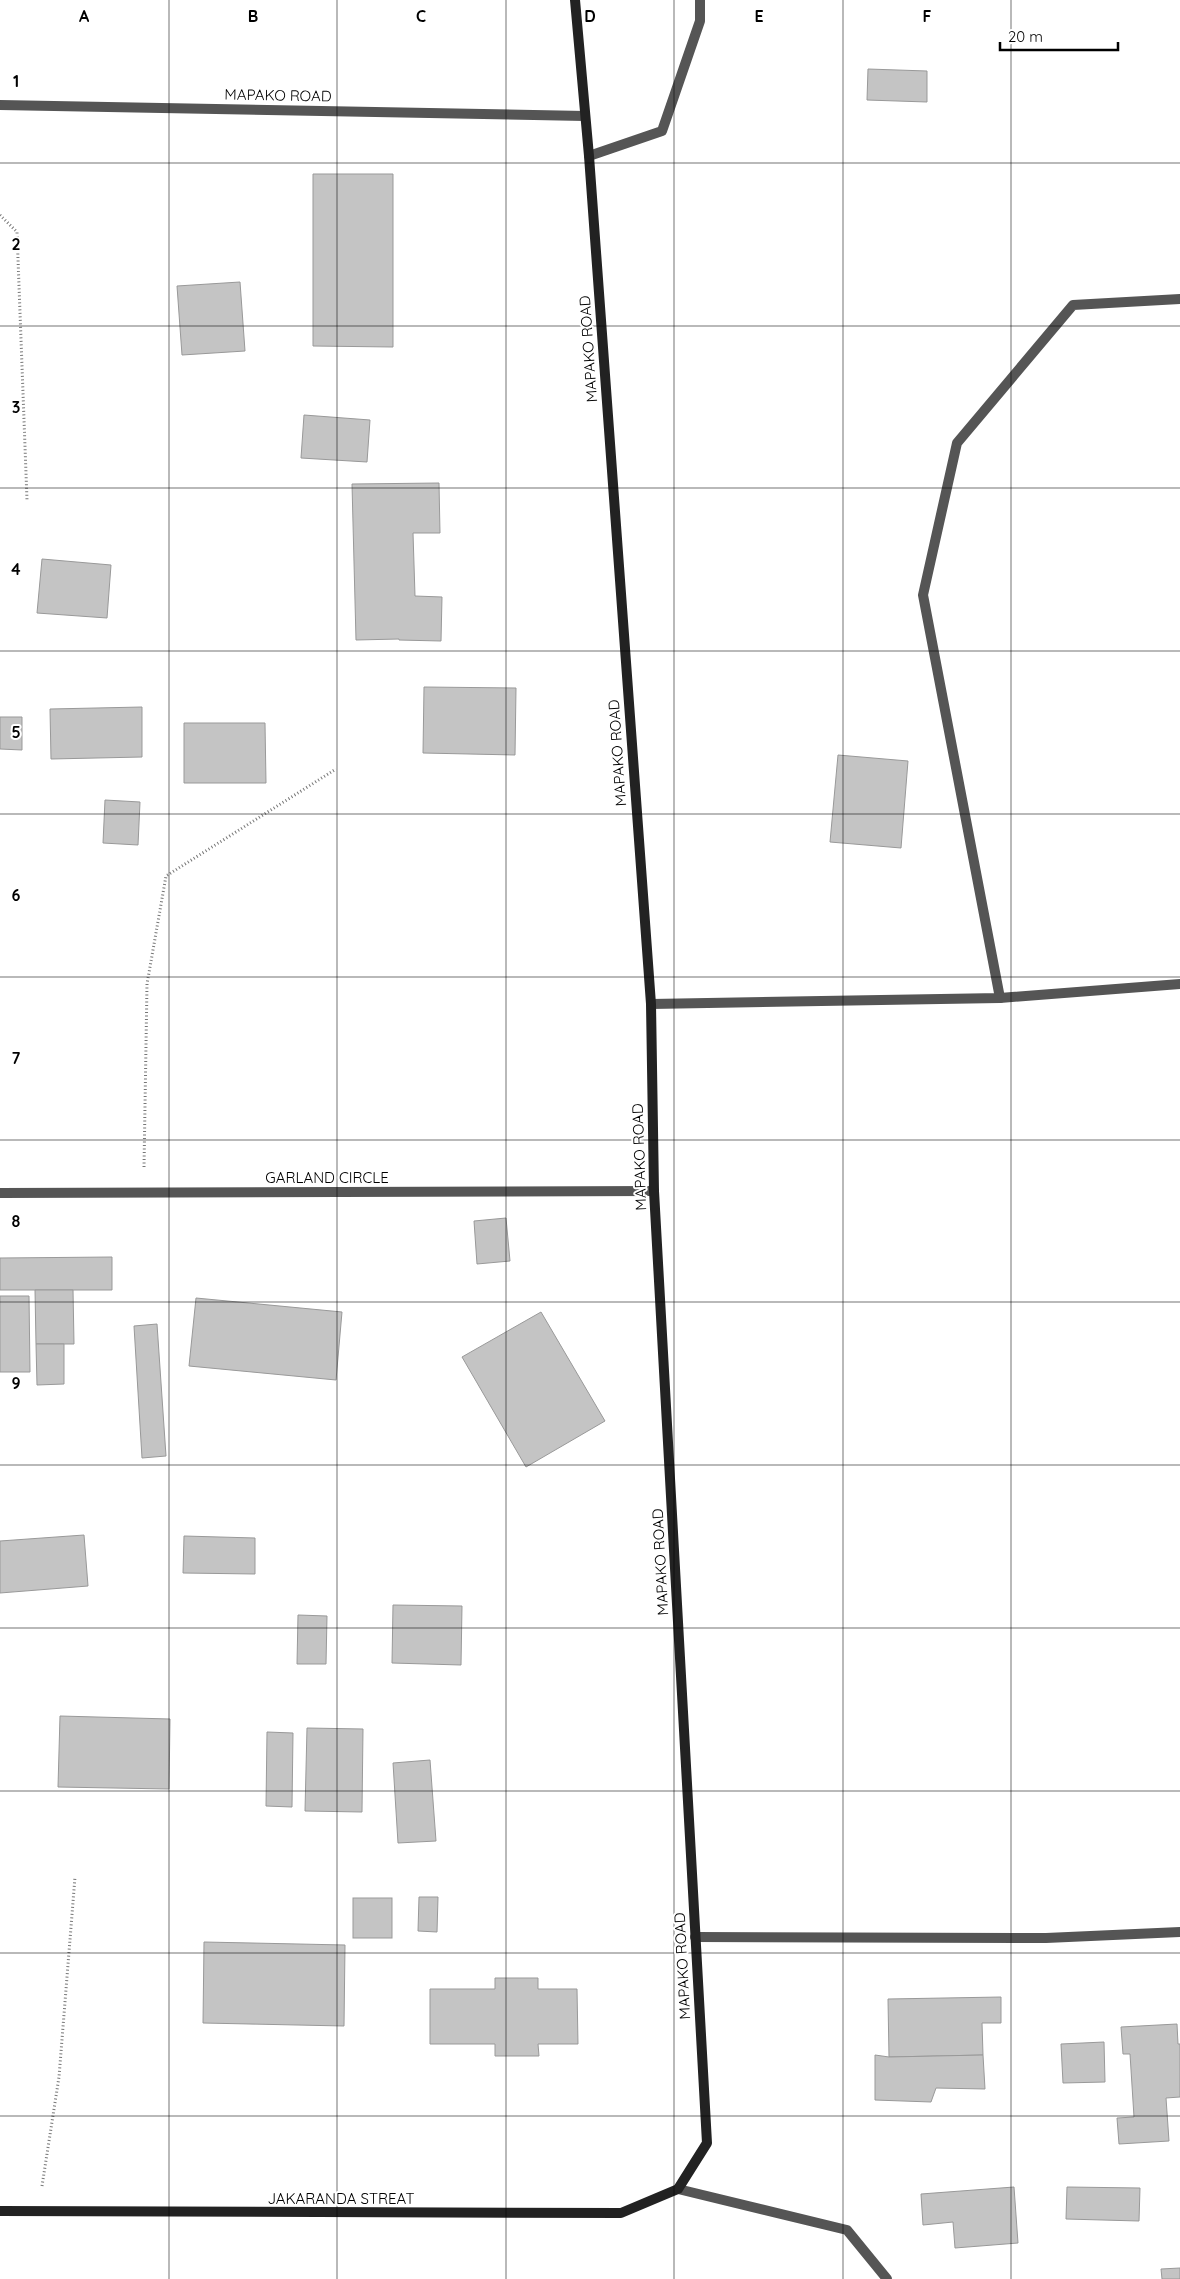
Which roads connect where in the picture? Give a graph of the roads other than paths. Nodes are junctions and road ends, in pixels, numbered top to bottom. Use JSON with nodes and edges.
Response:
{"nodes":[{"id":1,"x":575,"y":0,"type":"edge"},
{"id":2,"x":700,"y":0,"type":"edge"},
{"id":3,"x":0,"y":105,"type":"edge"},
{"id":4,"x":585,"y":116,"type":"junction"},
{"id":5,"x":588,"y":156,"type":"junction"},
{"id":6,"x":1180,"y":299,"type":"edge"},
{"id":7,"x":1180,"y":984,"type":"edge"},
{"id":8,"x":1000,"y":998,"type":"junction"},
{"id":9,"x":651,"y":1004,"type":"junction"},
{"id":10,"x":654,"y":1191,"type":"junction"},
{"id":11,"x":0,"y":1193,"type":"edge"},
{"id":12,"x":1180,"y":1932,"type":"edge"},
{"id":13,"x":695,"y":1937,"type":"junction"},
{"id":14,"x":678,"y":2189,"type":"junction"},
{"id":15,"x":0,"y":2212,"type":"edge"},
{"id":16,"x":887,"y":2279,"type":"edge"}],
"edges":[{"from":1,"to":4,"type":"street","name":"MAPAKO ROAD"},
{"from":2,"to":5,"type":"street"},
{"from":3,"to":4,"type":"street","name":"MAPAKO ROAD"},
{"from":4,"to":5,"type":"street","name":"MAPAKO ROAD"},
{"from":5,"to":9,"type":"street","name":"MAPAKO ROAD"},
{"from":6,"to":8,"type":"street"},
{"from":7,"to":8,"type":"street"},
{"from":8,"to":9,"type":"street"},
{"from":9,"to":10,"type":"street","name":"MAPAKO ROAD"},
{"from":10,"to":11,"type":"street","name":"GARLAND CIRCLE"},
{"from":10,"to":13,"type":"street","name":"MAPAKO ROAD"},
{"from":12,"to":13,"type":"street"},
{"from":13,"to":14,"type":"street","name":"MAPAKO ROAD"},
{"from":14,"to":15,"type":"street","name":"JAKARANDA STREAT"},
{"from":14,"to":16,"type":"street"}]}
